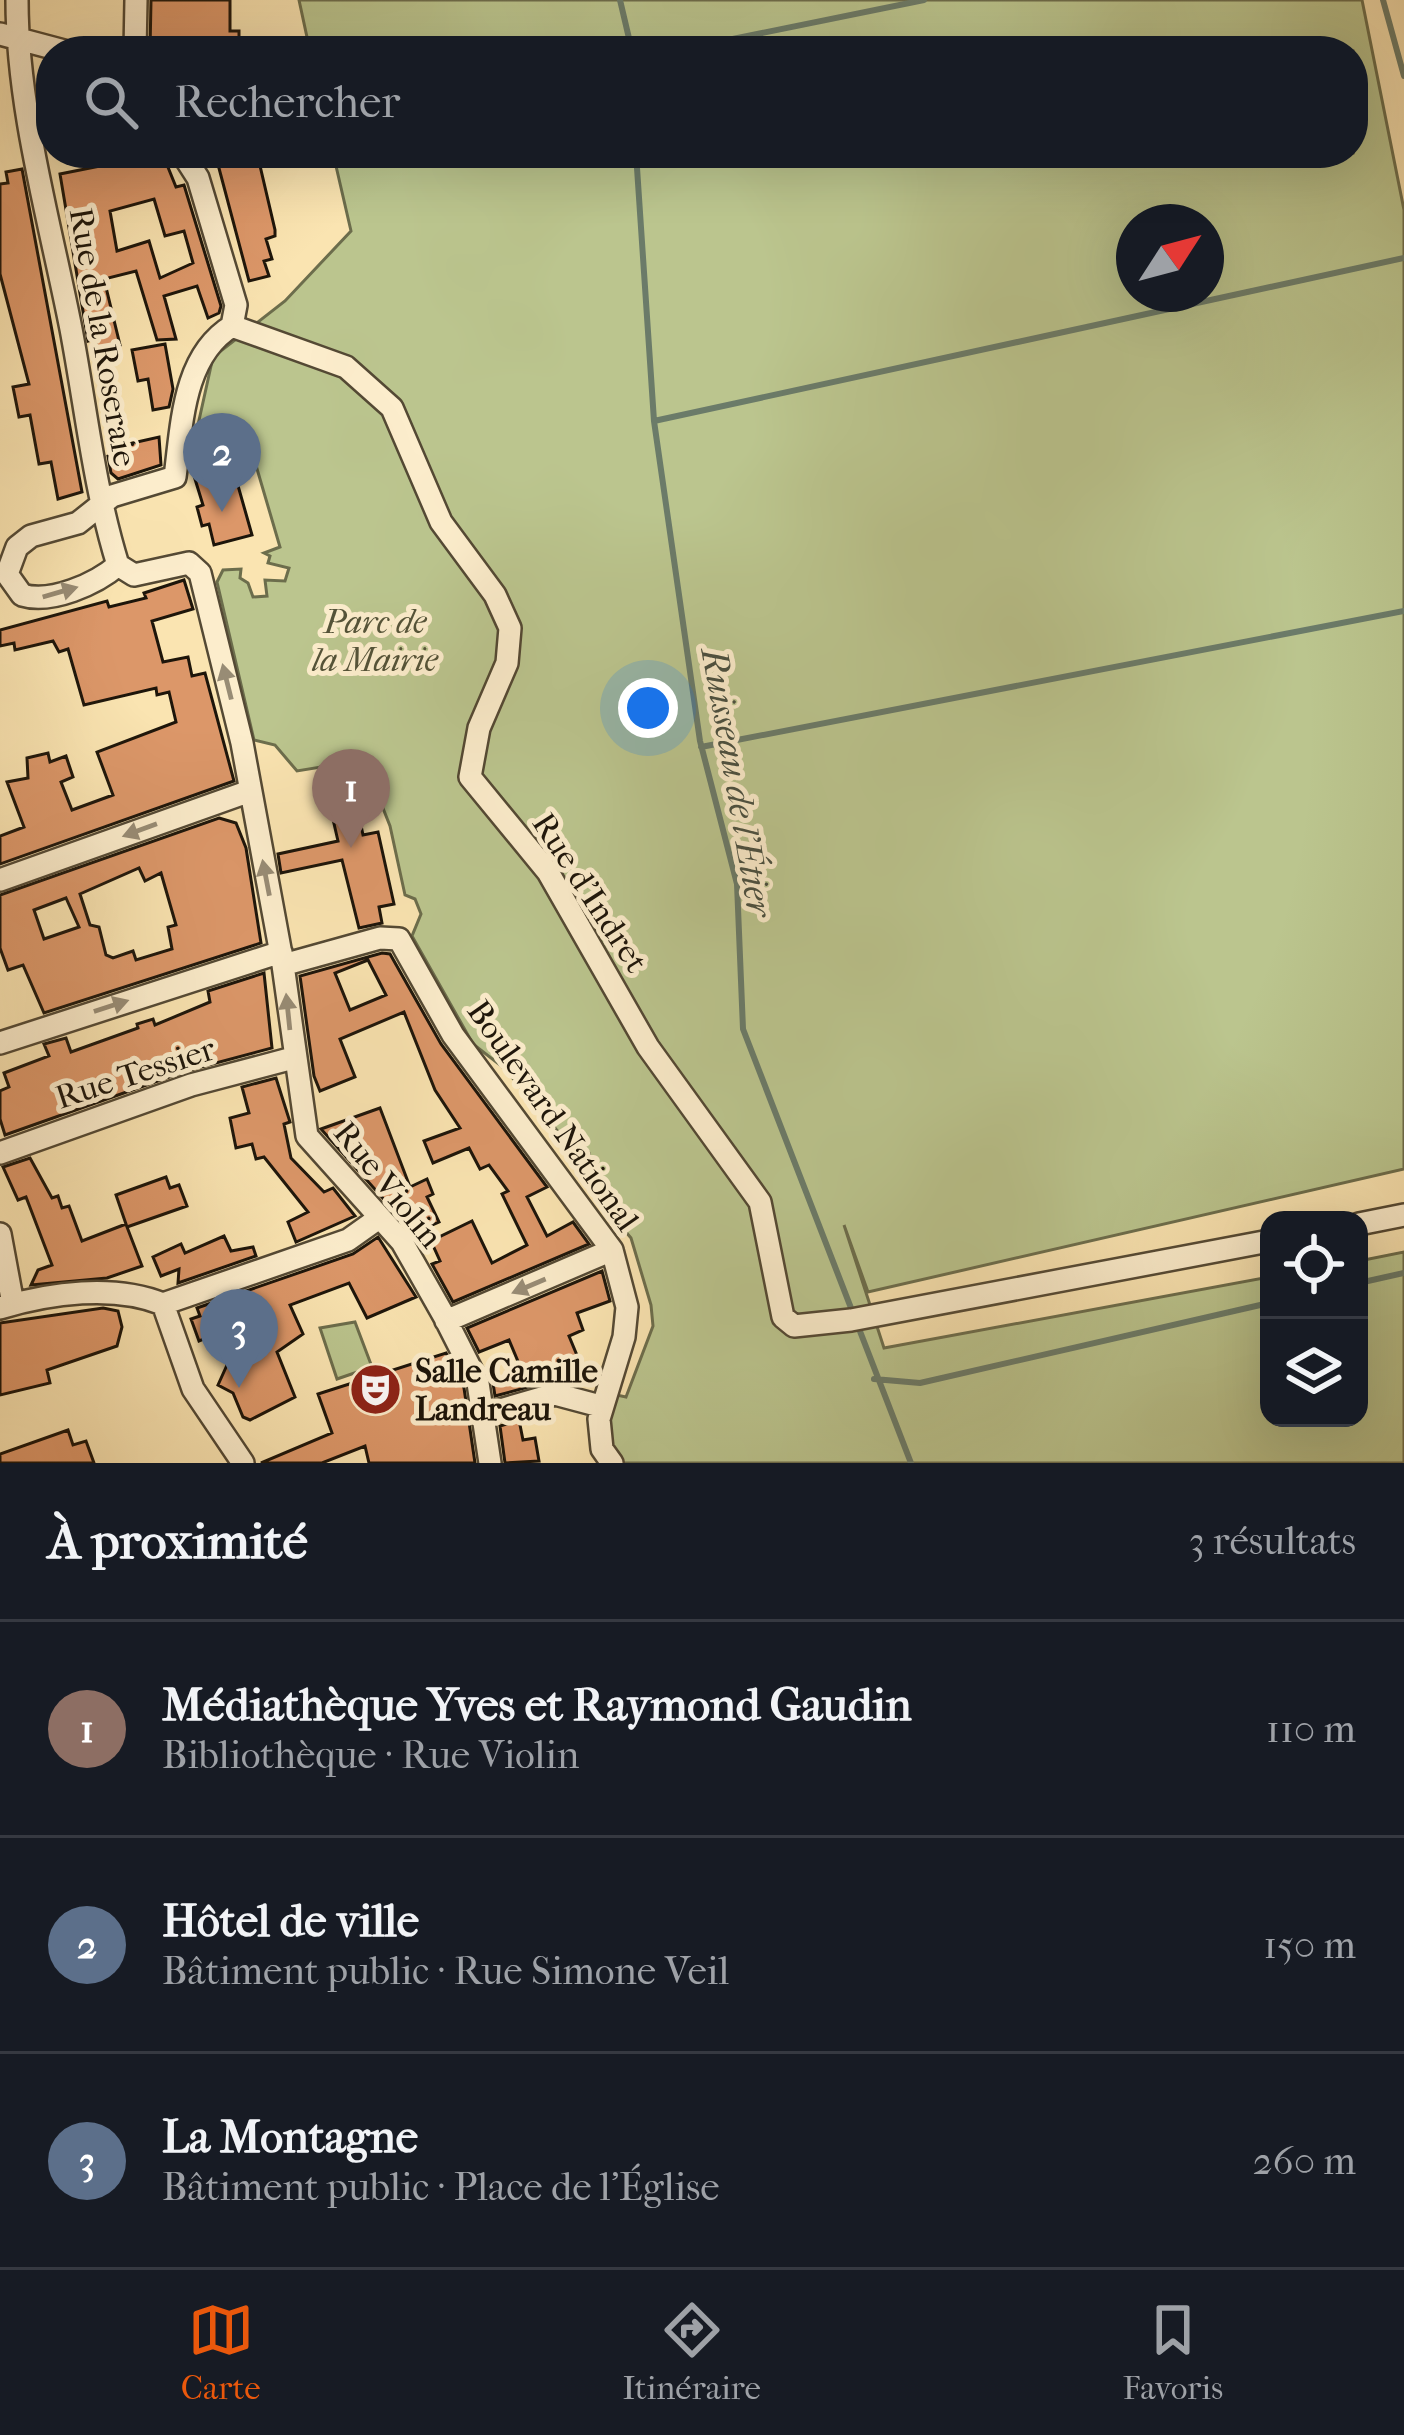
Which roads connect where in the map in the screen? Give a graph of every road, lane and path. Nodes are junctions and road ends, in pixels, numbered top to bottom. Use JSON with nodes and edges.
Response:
{"nodes":[{"id":1,"x":17,"y":0,"type":"edge"},
{"id":2,"x":136,"y":0,"type":"edge"},
{"id":3,"x":136,"y":36,"type":"edge"},
{"id":4,"x":9,"y":37,"type":"edge"},
{"id":5,"x":192,"y":168,"type":"edge"},
{"id":6,"x":232,"y":326,"type":"junction"},
{"id":7,"x":101,"y":502,"type":"junction"},
{"id":8,"x":118,"y":565,"type":"junction"},
{"id":9,"x":4,"y":575,"type":"edge"},
{"id":10,"x":250,"y":791,"type":"junction"},
{"id":11,"x":0,"y":880,"type":"edge"},
{"id":12,"x":282,"y":959,"type":"junction"},
{"id":13,"x":0,"y":1043,"type":"edge"},
{"id":14,"x":293,"y":1058,"type":"junction"},
{"id":15,"x":0,"y":1153,"type":"edge"},
{"id":16,"x":1404,"y":1215,"type":"edge"},
{"id":17,"x":379,"y":1218,"type":"junction"},
{"id":18,"x":1368,"y":1222,"type":"edge"},
{"id":19,"x":0,"y":1234,"type":"edge"},
{"id":20,"x":1260,"y":1243,"type":"edge"},
{"id":21,"x":612,"y":1250,"type":"junction"},
{"id":22,"x":163,"y":1304,"type":"junction"},
{"id":23,"x":6,"y":1306,"type":"edge"},
{"id":24,"x":446,"y":1321,"type":"junction"},
{"id":25,"x":600,"y":1406,"type":"junction"},
{"id":26,"x":483,"y":1414,"type":"junction"},
{"id":27,"x":243,"y":1463,"type":"edge"},
{"id":28,"x":490,"y":1463,"type":"edge"},
{"id":29,"x":612,"y":1463,"type":"edge"}],
"edges":[{"from":1,"to":4,"type":"street","name":"Rue de la Roseraie"},
{"from":2,"to":3,"type":"street"},
{"from":4,"to":7,"type":"street","name":"Rue de la Roseraie"},
{"from":5,"to":6,"type":"street"},
{"from":6,"to":7,"type":"street"},
{"from":6,"to":20,"type":"street","name":"Rue d'Indret"},
{"from":7,"to":8,"type":"street","name":"Rue de la Roseraie"},
{"from":7,"to":9,"type":"street"},
{"from":9,"to":8,"type":"street","one_way":true},
{"from":10,"to":8,"type":"street","name":"Rue Violin","one_way":true},
{"from":10,"to":11,"type":"street","one_way":true},
{"from":12,"to":10,"type":"street","name":"Rue Violin","one_way":true},
{"from":13,"to":12,"type":"street","one_way":true},
{"from":14,"to":12,"type":"street","name":"Rue Violin","one_way":true},
{"from":12,"to":21,"type":"street","name":"Boulevard National"},
{"from":14,"to":15,"type":"street","name":"Rue Tessier"},
{"from":14,"to":17,"type":"street","name":"Rue Violin"},
{"from":16,"to":18,"type":"street"},
{"from":17,"to":22,"type":"street"},
{"from":17,"to":24,"type":"street","name":"Rue Violin"},
{"from":19,"to":23,"type":"street"},
{"from":21,"to":24,"type":"street","one_way":true},
{"from":21,"to":25,"type":"street","name":"Boulevard National"},
{"from":22,"to":23,"type":"street"},
{"from":22,"to":27,"type":"street"},
{"from":24,"to":26,"type":"street","name":"Rue Violin"},
{"from":25,"to":26,"type":"street"},
{"from":25,"to":29,"type":"street"},
{"from":26,"to":28,"type":"street","name":"Rue Violin"}]}
